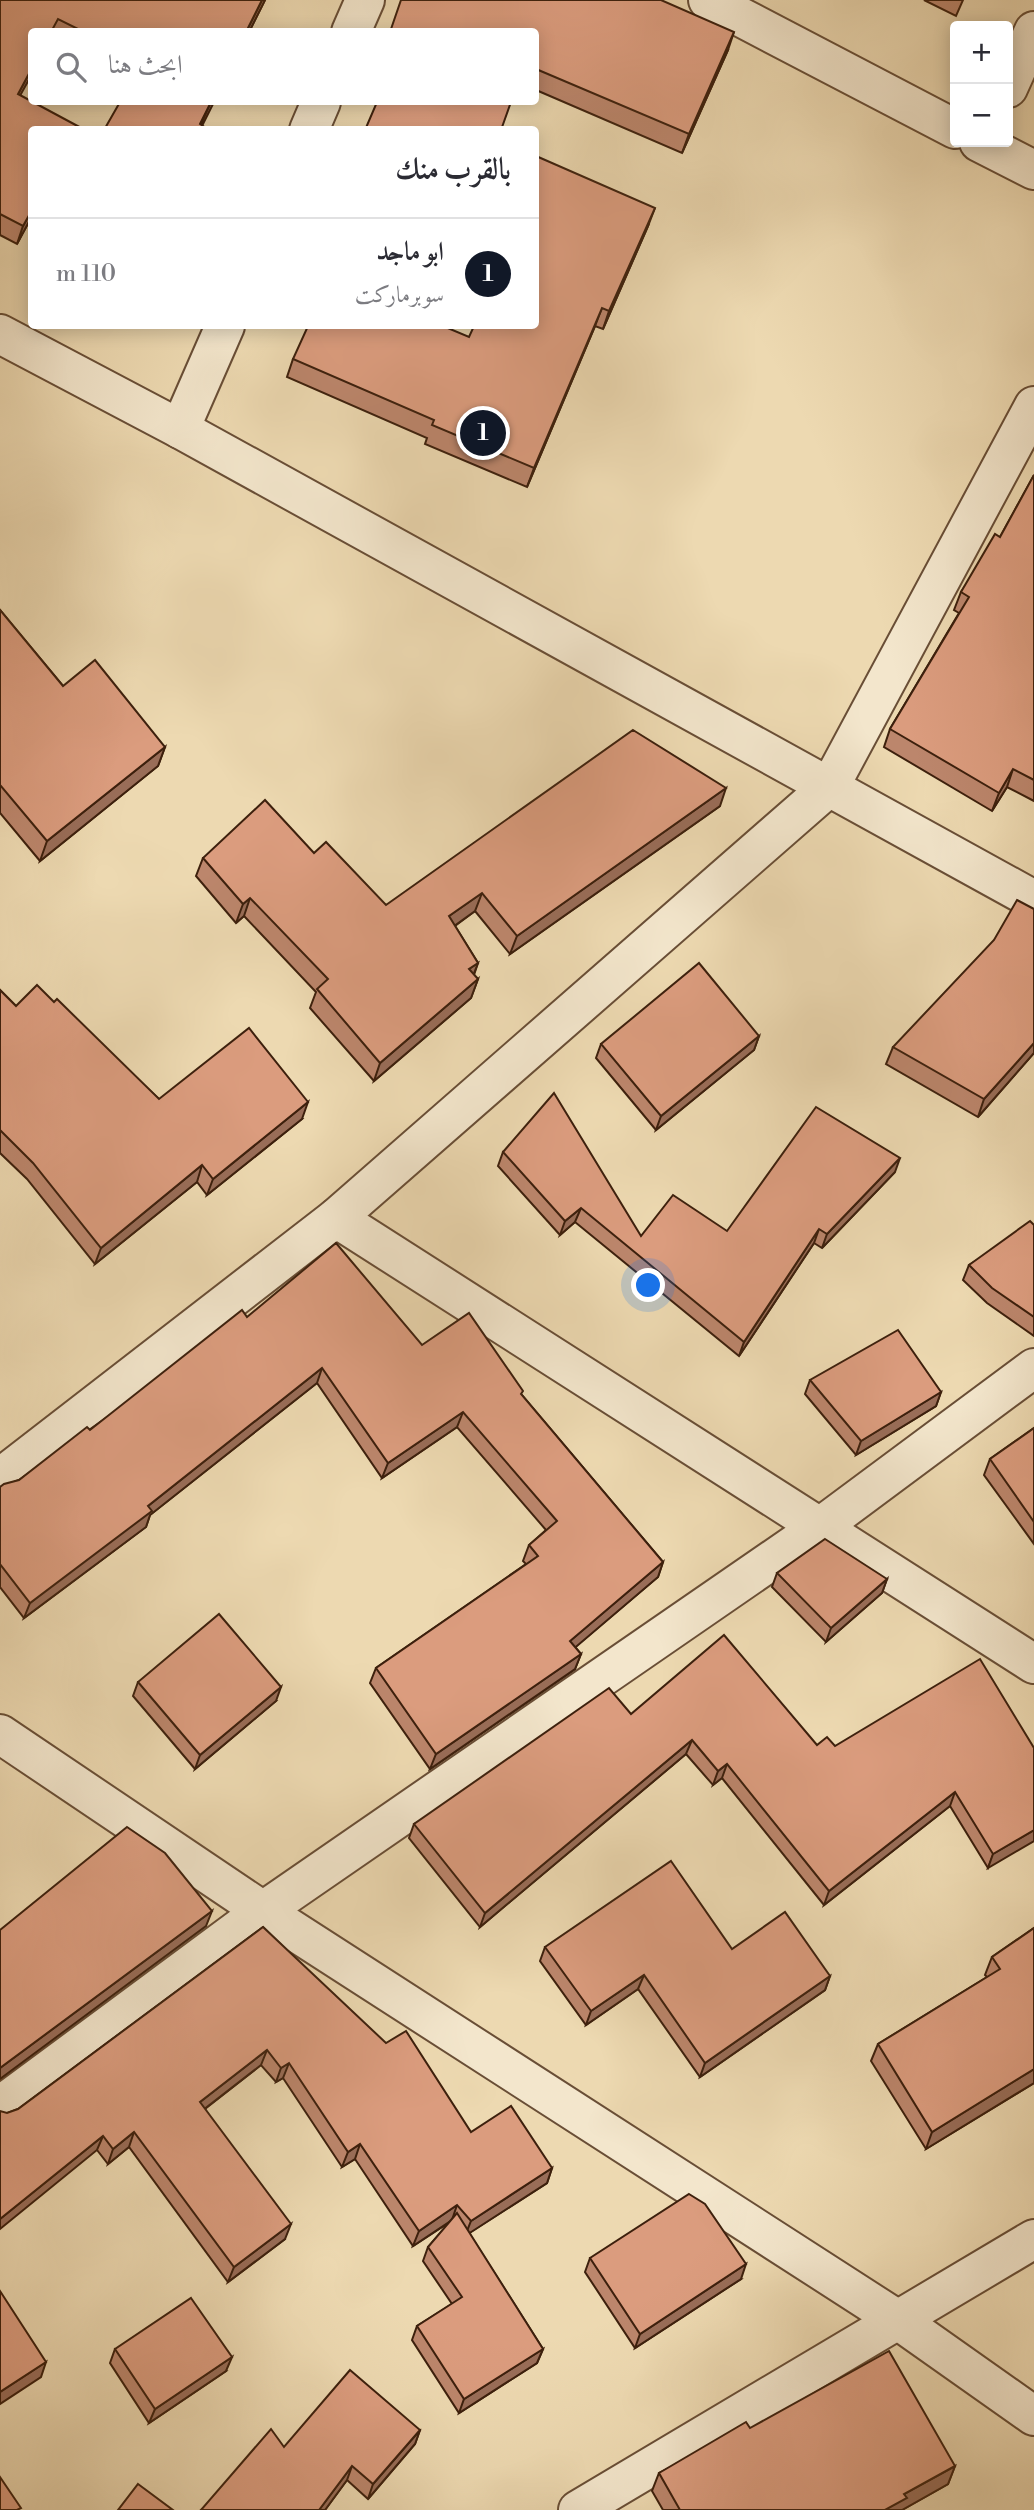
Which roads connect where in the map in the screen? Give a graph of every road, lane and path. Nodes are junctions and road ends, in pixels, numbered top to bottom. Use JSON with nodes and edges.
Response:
{"nodes":[{"id":1,"x":365,"y":0,"type":"edge"},
{"id":2,"x":708,"y":0,"type":"edge"},
{"id":3,"x":353,"y":28,"type":"edge"},
{"id":4,"x":1034,"y":31,"type":"edge"},
{"id":5,"x":1010,"y":84,"type":"edge"},
{"id":6,"x":320,"y":105,"type":"edge"},
{"id":7,"x":311,"y":126,"type":"edge"},
{"id":8,"x":950,"y":126,"type":"edge"},
{"id":9,"x":990,"y":147,"type":"edge"},
{"id":10,"x":1034,"y":170,"type":"edge"},
{"id":11,"x":224,"y":329,"type":"edge"},
{"id":12,"x":4,"y":342,"type":"edge"},
{"id":13,"x":1034,"y":406,"type":"edge"},
{"id":14,"x":180,"y":429,"type":"junction"},
{"id":15,"x":830,"y":786,"type":"junction"},
{"id":16,"x":1034,"y":900,"type":"edge"},
{"id":17,"x":336,"y":1218,"type":"junction"},
{"id":18,"x":1034,"y":1368,"type":"edge"},
{"id":19,"x":0,"y":1478,"type":"edge"},
{"id":20,"x":820,"y":1527,"type":"junction"},
{"id":21,"x":1034,"y":1664,"type":"edge"},
{"id":22,"x":0,"y":1734,"type":"edge"},
{"id":23,"x":263,"y":1911,"type":"junction"},
{"id":24,"x":0,"y":2106,"type":"edge"},
{"id":25,"x":1034,"y":2239,"type":"edge"},
{"id":26,"x":898,"y":2320,"type":"junction"},
{"id":27,"x":1034,"y":2416,"type":"edge"},
{"id":28,"x":578,"y":2510,"type":"edge"}],
"edges":[{"from":1,"to":3,"type":"street"},
{"from":2,"to":8,"type":"street"},
{"from":4,"to":5,"type":"street"},
{"from":6,"to":7,"type":"street"},
{"from":9,"to":10,"type":"street"},
{"from":11,"to":14,"type":"street"},
{"from":12,"to":14,"type":"street"},
{"from":13,"to":15,"type":"street"},
{"from":14,"to":15,"type":"street"},
{"from":15,"to":16,"type":"street"},
{"from":15,"to":17,"type":"street"},
{"from":17,"to":19,"type":"street"},
{"from":17,"to":20,"type":"street"},
{"from":18,"to":20,"type":"street"},
{"from":20,"to":21,"type":"street"},
{"from":20,"to":23,"type":"street"},
{"from":22,"to":23,"type":"street"},
{"from":23,"to":24,"type":"street"},
{"from":23,"to":26,"type":"street"},
{"from":25,"to":26,"type":"street"},
{"from":26,"to":27,"type":"street"},
{"from":26,"to":28,"type":"street"}]}
